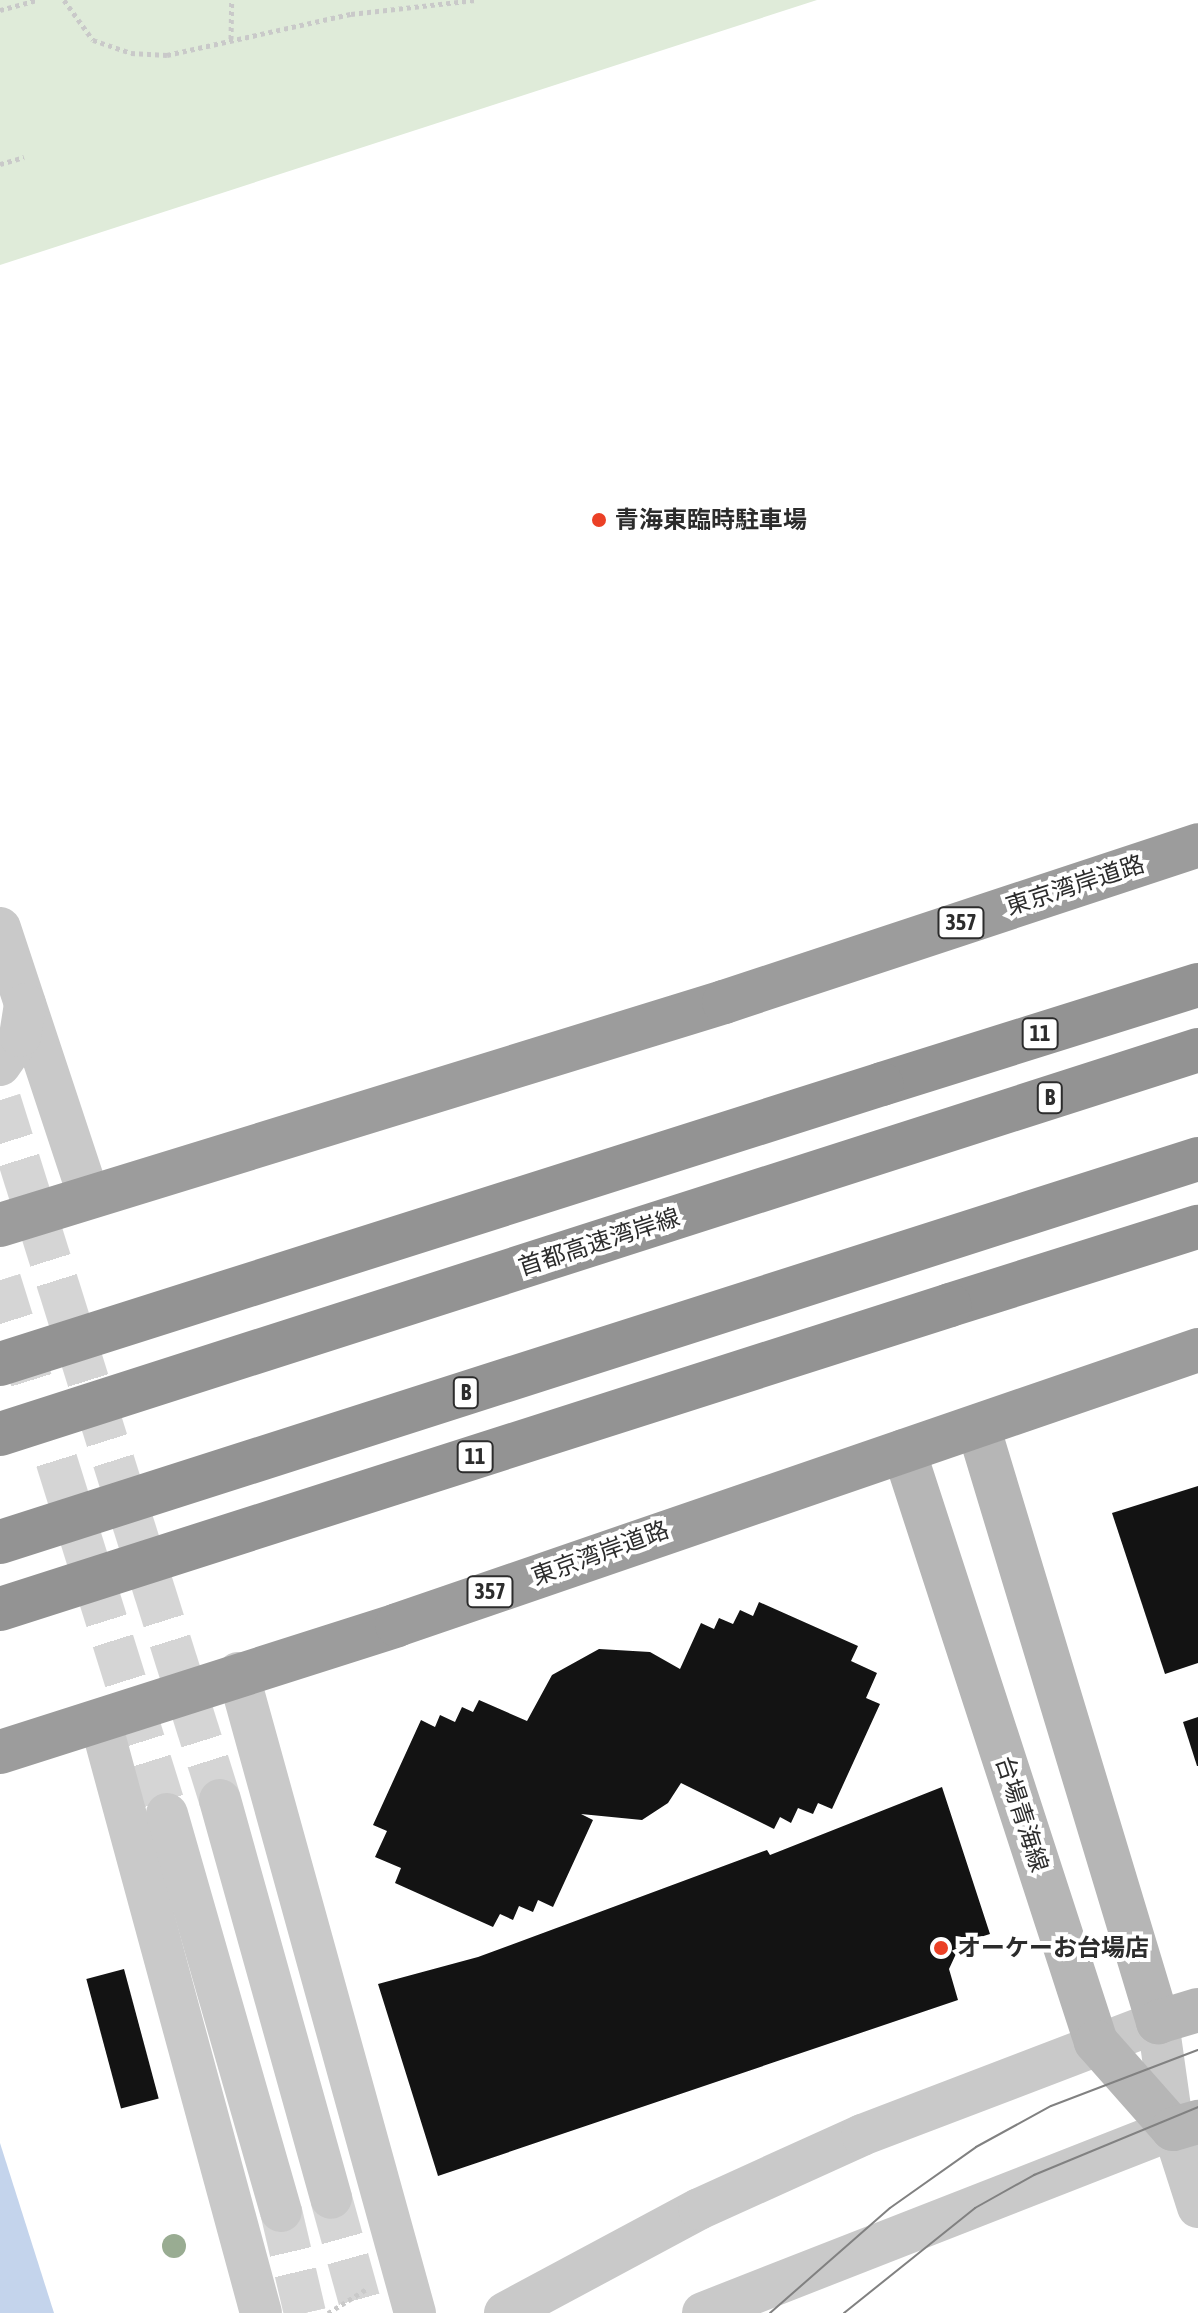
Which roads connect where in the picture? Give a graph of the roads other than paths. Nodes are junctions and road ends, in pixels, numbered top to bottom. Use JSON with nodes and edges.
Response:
{"nodes":[{"id":1,"x":1198,"y":845,"type":"edge"},
{"id":2,"x":1198,"y":874,"type":"edge"},
{"id":3,"x":0,"y":928,"type":"edge"},
{"id":4,"x":1198,"y":985,"type":"edge"},
{"id":5,"x":724,"y":1002,"type":"junction"},
{"id":6,"x":25,"y":1004,"type":"junction"},
{"id":7,"x":1198,"y":1050,"type":"edge"},
{"id":8,"x":0,"y":1065,"type":"edge"},
{"id":9,"x":1198,"y":1159,"type":"edge"},
{"id":10,"x":89,"y":1197,"type":"junction"},
{"id":11,"x":0,"y":1225,"type":"edge"},
{"id":12,"x":1198,"y":1227,"type":"edge"},
{"id":13,"x":1198,"y":1350,"type":"edge"},
{"id":14,"x":0,"y":1364,"type":"edge"},
{"id":15,"x":978,"y":1426,"type":"junction"},
{"id":16,"x":0,"y":1434,"type":"edge"},
{"id":17,"x":904,"y":1451,"type":"junction"},
{"id":18,"x":0,"y":1542,"type":"edge"},
{"id":19,"x":0,"y":1609,"type":"edge"},
{"id":20,"x":238,"y":1673,"type":"junction"},
{"id":21,"x":100,"y":1720,"type":"junction"},
{"id":22,"x":0,"y":1752,"type":"edge"},
{"id":23,"x":220,"y":1800,"type":"tunnel mouth"},
{"id":24,"x":167,"y":1814,"type":"tunnel mouth"},
{"id":25,"x":1178,"y":2016,"type":"edge"},
{"id":26,"x":1096,"y":2042,"type":"junction"},
{"id":27,"x":1185,"y":2126,"type":"edge"},
{"id":28,"x":331,"y":2198,"type":"tunnel mouth"},
{"id":29,"x":1198,"y":2207,"type":"edge"},
{"id":30,"x":281,"y":2211,"type":"tunnel mouth"},
{"id":31,"x":261,"y":2313,"type":"edge"},
{"id":32,"x":415,"y":2313,"type":"edge"},
{"id":33,"x":505,"y":2313,"type":"edge"},
{"id":34,"x":703,"y":2313,"type":"edge"}],
"edges":[{"from":1,"to":5,"type":"highway","name":"東京湾岸道路","number":"357"},
{"from":2,"to":5,"type":"highway","name":"東京湾岸道路","number":"357"},
{"from":3,"to":6,"type":"street"},
{"from":4,"to":14,"type":"highway","number":"11","bridge":true},
{"from":5,"to":10,"type":"highway","name":"東京湾岸道路","number":"357"},
{"from":6,"to":8,"type":"street"},
{"from":6,"to":10,"type":"street"},
{"from":7,"to":16,"type":"highway","name":"首都高速湾岸線","number":"B"},
{"from":9,"to":18,"type":"highway","number":"B"},
{"from":10,"to":11,"type":"highway","name":"東京湾岸道路","number":"357"},
{"from":12,"to":19,"type":"highway","number":"11","bridge":true},
{"from":13,"to":15,"type":"highway","name":"東京湾岸道路","number":"357"},
{"from":15,"to":17,"type":"highway","name":"東京湾岸道路","number":"357"},
{"from":15,"to":25,"type":"main road"},
{"from":17,"to":20,"type":"highway","name":"東京湾岸道路","number":"357"},
{"from":17,"to":26,"type":"main road","name":"台場青海線"},
{"from":20,"to":21,"type":"highway","name":"東京湾岸道路","number":"357"},
{"from":20,"to":32,"type":"street"},
{"from":21,"to":22,"type":"highway","name":"東京湾岸道路","number":"357"},
{"from":21,"to":31,"type":"street"},
{"from":23,"to":28,"type":"street"},
{"from":24,"to":30,"type":"street"},
{"from":25,"to":26,"type":"street"},
{"from":25,"to":27,"type":"street"},
{"from":26,"to":27,"type":"main road","name":"台場青海線"},
{"from":26,"to":33,"type":"street"},
{"from":27,"to":29,"type":"street"},
{"from":27,"to":34,"type":"street"}]}
